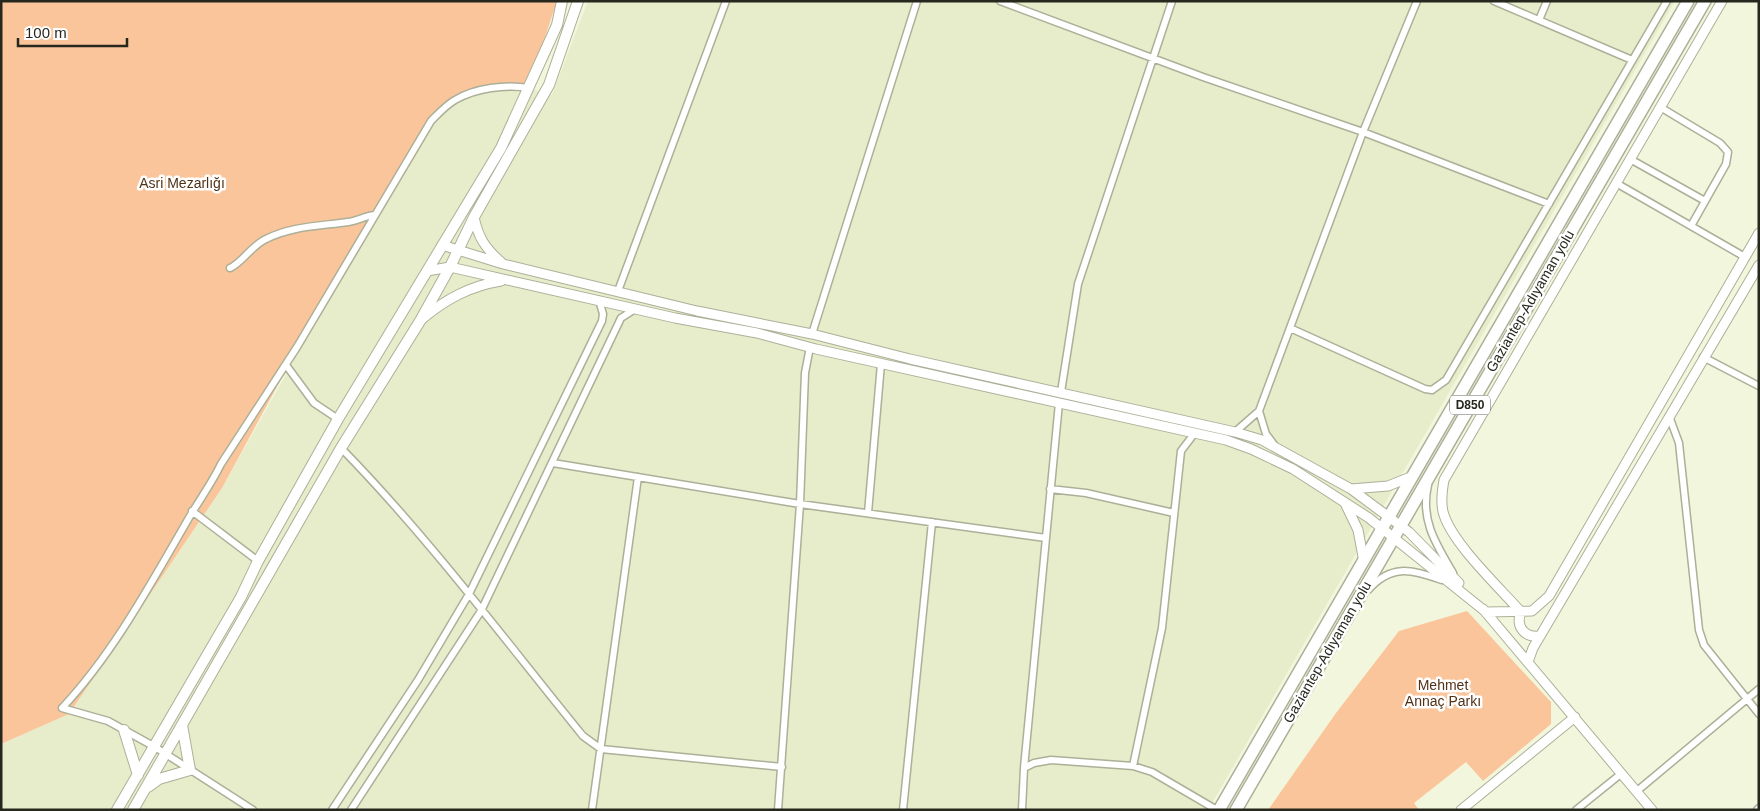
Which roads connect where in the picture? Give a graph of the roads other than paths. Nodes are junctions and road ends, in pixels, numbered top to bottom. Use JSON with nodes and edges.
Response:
{"nodes":[{"id":1,"x":562,"y":1,"type":"edge"},
{"id":2,"x":578,"y":1,"type":"edge"},
{"id":3,"x":726,"y":1,"type":"edge"},
{"id":4,"x":917,"y":1,"type":"edge"},
{"id":5,"x":1000,"y":1,"type":"edge"},
{"id":6,"x":1172,"y":1,"type":"edge"},
{"id":7,"x":1417,"y":1,"type":"edge"},
{"id":8,"x":1494,"y":1,"type":"edge"},
{"id":9,"x":1547,"y":1,"type":"edge"},
{"id":10,"x":1667,"y":1,"type":"edge"},
{"id":11,"x":1688,"y":1,"type":"edge"},
{"id":12,"x":1705,"y":1,"type":"edge"},
{"id":13,"x":1722,"y":1,"type":"edge"},
{"id":14,"x":1539,"y":20,"type":"junction"},
{"id":15,"x":1154,"y":58,"type":"junction"},
{"id":16,"x":1632,"y":60,"type":"junction"},
{"id":17,"x":529,"y":88,"type":"junction"},
{"id":18,"x":1660,"y":108,"type":"junction"},
{"id":19,"x":1363,"y":132,"type":"junction"},
{"id":20,"x":1630,"y":159,"type":"junction"},
{"id":21,"x":1616,"y":183,"type":"junction"},
{"id":22,"x":1705,"y":202,"type":"junction"},
{"id":23,"x":1549,"y":204,"type":"junction"},
{"id":24,"x":374,"y":215,"type":"junction"},
{"id":25,"x":474,"y":217,"type":"junction"},
{"id":26,"x":1691,"y":226,"type":"junction"},
{"id":27,"x":1759,"y":233,"type":"edge"},
{"id":28,"x":442,"y":245,"type":"junction"},
{"id":29,"x":456,"y":251,"type":"junction"},
{"id":30,"x":1745,"y":258,"type":"junction"},
{"id":31,"x":503,"y":264,"type":"junction"},
{"id":32,"x":1759,"y":265,"type":"edge"},
{"id":33,"x":450,"y":267,"type":"junction"},
{"id":34,"x":230,"y":268,"type":"dead end"},
{"id":35,"x":427,"y":271,"type":"junction"},
{"id":36,"x":508,"y":280,"type":"junction"},
{"id":37,"x":618,"y":291,"type":"junction"},
{"id":38,"x":599,"y":300,"type":"junction"},
{"id":39,"x":635,"y":309,"type":"junction"},
{"id":40,"x":420,"y":321,"type":"junction"},
{"id":41,"x":1290,"y":328,"type":"junction"},
{"id":42,"x":812,"y":334,"type":"junction"},
{"id":43,"x":810,"y":347,"type":"junction"},
{"id":44,"x":1703,"y":357,"type":"junction"},
{"id":45,"x":881,"y":364,"type":"junction"},
{"id":46,"x":286,"y":365,"type":"junction"},
{"id":47,"x":1759,"y":386,"type":"edge"},
{"id":48,"x":1061,"y":392,"type":"junction"},
{"id":49,"x":1059,"y":403,"type":"junction"},
{"id":50,"x":1259,"y":412,"type":"junction"},
{"id":51,"x":1669,"y":414,"type":"junction"},
{"id":52,"x":338,"y":419,"type":"junction"},
{"id":53,"x":1235,"y":432,"type":"junction"},
{"id":54,"x":1194,"y":434,"type":"junction"},
{"id":55,"x":1276,"y":447,"type":"junction"},
{"id":56,"x":341,"y":448,"type":"junction"},
{"id":57,"x":553,"y":463,"type":"junction"},
{"id":58,"x":1431,"y":472,"type":"junction"},
{"id":59,"x":1413,"y":476,"type":"junction"},
{"id":60,"x":638,"y":477,"type":"junction"},
{"id":61,"x":1050,"y":489,"type":"junction"},
{"id":62,"x":1351,"y":489,"type":"junction"},
{"id":63,"x":1345,"y":503,"type":"junction"},
{"id":64,"x":800,"y":504,"type":"junction"},
{"id":65,"x":192,"y":511,"type":"junction"},
{"id":66,"x":1174,"y":512,"type":"junction"},
{"id":67,"x":868,"y":513,"type":"junction"},
{"id":68,"x":932,"y":522,"type":"junction"},
{"id":69,"x":1386,"y":524,"type":"junction"},
{"id":70,"x":1400,"y":525,"type":"junction"},
{"id":71,"x":1393,"y":536,"type":"junction"},
{"id":72,"x":1046,"y":538,"type":"junction"},
{"id":73,"x":258,"y":561,"type":"junction"},
{"id":74,"x":1364,"y":562,"type":"junction"},
{"id":75,"x":1449,"y":581,"type":"junction"},
{"id":76,"x":1458,"y":583,"type":"junction"},
{"id":77,"x":469,"y":594,"type":"junction"},
{"id":78,"x":1358,"y":602,"type":"junction"},
{"id":79,"x":481,"y":611,"type":"junction"},
{"id":80,"x":1486,"y":612,"type":"junction"},
{"id":81,"x":1521,"y":612,"type":"junction"},
{"id":82,"x":1540,"y":636,"type":"junction"},
{"id":83,"x":1528,"y":662,"type":"junction"},
{"id":84,"x":1759,"y":689,"type":"edge"},
{"id":85,"x":1746,"y":699,"type":"junction"},
{"id":86,"x":1759,"y":714,"type":"edge"},
{"id":87,"x":1575,"y":717,"type":"junction"},
{"id":88,"x":182,"y":725,"type":"junction"},
{"id":89,"x":124,"y":730,"type":"junction"},
{"id":90,"x":155,"y":747,"type":"junction"},
{"id":91,"x":601,"y":749,"type":"junction"},
{"id":92,"x":165,"y":754,"type":"junction"},
{"id":93,"x":782,"y":766,"type":"junction"},
{"id":94,"x":1133,"y":766,"type":"junction"},
{"id":95,"x":1024,"y":768,"type":"junction"},
{"id":96,"x":190,"y":770,"type":"junction"},
{"id":97,"x":1622,"y":772,"type":"junction"},
{"id":98,"x":138,"y":774,"type":"junction"},
{"id":99,"x":145,"y":789,"type":"junction"},
{"id":100,"x":1637,"y":791,"type":"junction"},
{"id":101,"x":117,"y":810,"type":"edge"},
{"id":102,"x":133,"y":810,"type":"edge"},
{"id":103,"x":253,"y":810,"type":"edge"},
{"id":104,"x":332,"y":810,"type":"edge"},
{"id":105,"x":351,"y":810,"type":"edge"},
{"id":106,"x":592,"y":810,"type":"edge"},
{"id":107,"x":778,"y":810,"type":"edge"},
{"id":108,"x":902,"y":810,"type":"edge"},
{"id":109,"x":1022,"y":810,"type":"edge"},
{"id":110,"x":1218,"y":810,"type":"edge"},
{"id":111,"x":1236,"y":810,"type":"edge"},
{"id":112,"x":1461,"y":810,"type":"edge"},
{"id":113,"x":1576,"y":810,"type":"edge"},
{"id":114,"x":1652,"y":810,"type":"edge"}],
"edges":[{"from":1,"to":17,"type":"main road"},
{"from":2,"to":25,"type":"main road"},
{"from":3,"to":37,"type":"street"},
{"from":4,"to":42,"type":"street"},
{"from":5,"to":15,"type":"street"},
{"from":6,"to":15,"type":"street"},
{"from":7,"to":19,"type":"street"},
{"from":8,"to":14,"type":"street"},
{"from":9,"to":14,"type":"street"},
{"from":10,"to":16,"type":"street"},
{"from":11,"to":59,"type":"highway","name":"Gaziantep-Adıyaman yolu","number":"D850"},
{"from":12,"to":58,"type":"highway","name":"Gaziantep-Adıyaman yolu","number":"D850"},
{"from":13,"to":18,"type":"street"},
{"from":14,"to":16,"type":"street"},
{"from":15,"to":19,"type":"street"},
{"from":15,"to":48,"type":"street"},
{"from":16,"to":23,"type":"street"},
{"from":17,"to":24,"type":"street"},
{"from":17,"to":28,"type":"main road"},
{"from":18,"to":20,"type":"street"},
{"from":18,"to":22,"type":"street"},
{"from":19,"to":23,"type":"street"},
{"from":19,"to":41,"type":"street"},
{"from":20,"to":21,"type":"street"},
{"from":20,"to":22,"type":"street"},
{"from":21,"to":26,"type":"street"},
{"from":21,"to":81,"type":"street"},
{"from":22,"to":26,"type":"street"},
{"from":23,"to":41,"type":"street"},
{"from":24,"to":34,"type":"street"},
{"from":24,"to":46,"type":"street"},
{"from":25,"to":29,"type":"main road"},
{"from":25,"to":31,"type":"street"},
{"from":26,"to":30,"type":"street"},
{"from":27,"to":30,"type":"street"},
{"from":28,"to":29,"type":"street"},
{"from":28,"to":35,"type":"main road"},
{"from":29,"to":31,"type":"street"},
{"from":29,"to":33,"type":"main road"},
{"from":30,"to":81,"type":"street"},
{"from":31,"to":37,"type":"street"},
{"from":32,"to":44,"type":"street"},
{"from":33,"to":35,"type":"street"},
{"from":33,"to":36,"type":"street"},
{"from":33,"to":40,"type":"main road"},
{"from":35,"to":52,"type":"main road"},
{"from":36,"to":38,"type":"street"},
{"from":36,"to":40,"type":"street"},
{"from":37,"to":42,"type":"street"},
{"from":38,"to":39,"type":"street"},
{"from":38,"to":77,"type":"street"},
{"from":39,"to":43,"type":"street"},
{"from":39,"to":57,"type":"street"},
{"from":40,"to":56,"type":"main road"},
{"from":41,"to":50,"type":"street"},
{"from":42,"to":48,"type":"street"},
{"from":43,"to":45,"type":"street"},
{"from":43,"to":64,"type":"street"},
{"from":44,"to":47,"type":"street"},
{"from":44,"to":51,"type":"street"},
{"from":45,"to":49,"type":"street"},
{"from":45,"to":67,"type":"street"},
{"from":46,"to":52,"type":"street"},
{"from":46,"to":65,"type":"street"},
{"from":48,"to":53,"type":"street"},
{"from":49,"to":54,"type":"street"},
{"from":49,"to":61,"type":"street"},
{"from":50,"to":53,"type":"street"},
{"from":50,"to":55,"type":"street"},
{"from":51,"to":82,"type":"street"},
{"from":51,"to":85,"type":"street"},
{"from":52,"to":73,"type":"main road"},
{"from":53,"to":55,"type":"street"},
{"from":54,"to":63,"type":"street"},
{"from":54,"to":66,"type":"street"},
{"from":55,"to":62,"type":"street"},
{"from":56,"to":77,"type":"street"},
{"from":56,"to":88,"type":"main road"},
{"from":57,"to":60,"type":"street"},
{"from":57,"to":79,"type":"street"},
{"from":58,"to":70,"type":"highway","name":"Gaziantep-Adıyaman yolu","number":"D850"},
{"from":58,"to":76,"type":"street"},
{"from":59,"to":62,"type":"street"},
{"from":59,"to":69,"type":"highway","name":"Gaziantep-Adıyaman yolu","number":"D850"},
{"from":60,"to":64,"type":"street"},
{"from":60,"to":91,"type":"street"},
{"from":61,"to":66,"type":"street"},
{"from":61,"to":72,"type":"street"},
{"from":62,"to":69,"type":"street"},
{"from":63,"to":69,"type":"street"},
{"from":63,"to":74,"type":"street"},
{"from":64,"to":67,"type":"street"},
{"from":64,"to":93,"type":"street"},
{"from":65,"to":73,"type":"street"},
{"from":65,"to":89,"type":"street"},
{"from":66,"to":94,"type":"street"},
{"from":67,"to":68,"type":"street"},
{"from":68,"to":72,"type":"street"},
{"from":68,"to":108,"type":"street"},
{"from":69,"to":70,"type":"street"},
{"from":69,"to":71,"type":"street"},
{"from":69,"to":74,"type":"highway","name":"Gaziantep-Adıyaman yolu","number":"D850"},
{"from":70,"to":71,"type":"highway","name":"Gaziantep-Adıyaman yolu","number":"D850"},
{"from":70,"to":76,"type":"street"},
{"from":71,"to":75,"type":"street"},
{"from":71,"to":78,"type":"highway","name":"Gaziantep-Adıyaman yolu","number":"D850"},
{"from":72,"to":95,"type":"street"},
{"from":73,"to":90,"type":"main road"},
{"from":74,"to":110,"type":"highway","name":"Gaziantep-Adıyaman yolu","number":"D850"},
{"from":75,"to":78,"type":"street"},
{"from":75,"to":80,"type":"street"},
{"from":76,"to":80,"type":"street"},
{"from":77,"to":79,"type":"street"},
{"from":77,"to":104,"type":"street"},
{"from":78,"to":111,"type":"highway","name":"Gaziantep-Adıyaman yolu","number":"D850"},
{"from":79,"to":91,"type":"street"},
{"from":79,"to":105,"type":"street"},
{"from":80,"to":81,"type":"street"},
{"from":80,"to":83,"type":"street"},
{"from":81,"to":82,"type":"street"},
{"from":82,"to":83,"type":"street"},
{"from":83,"to":87,"type":"street"},
{"from":84,"to":85,"type":"street"},
{"from":85,"to":86,"type":"street"},
{"from":85,"to":100,"type":"street"},
{"from":87,"to":97,"type":"street"},
{"from":87,"to":112,"type":"street"},
{"from":88,"to":92,"type":"main road"},
{"from":88,"to":96,"type":"main road"},
{"from":89,"to":90,"type":"street"},
{"from":89,"to":98,"type":"main road"},
{"from":90,"to":92,"type":"street"},
{"from":90,"to":98,"type":"main road"},
{"from":91,"to":93,"type":"street"},
{"from":91,"to":106,"type":"street"},
{"from":92,"to":96,"type":"street"},
{"from":92,"to":99,"type":"main road"},
{"from":93,"to":107,"type":"street"},
{"from":94,"to":95,"type":"street"},
{"from":94,"to":110,"type":"street"},
{"from":95,"to":109,"type":"street"},
{"from":96,"to":99,"type":"main road"},
{"from":96,"to":103,"type":"street"},
{"from":97,"to":100,"type":"street"},
{"from":97,"to":113,"type":"street"},
{"from":98,"to":101,"type":"main road"},
{"from":99,"to":102,"type":"main road"},
{"from":100,"to":114,"type":"street"}]}
